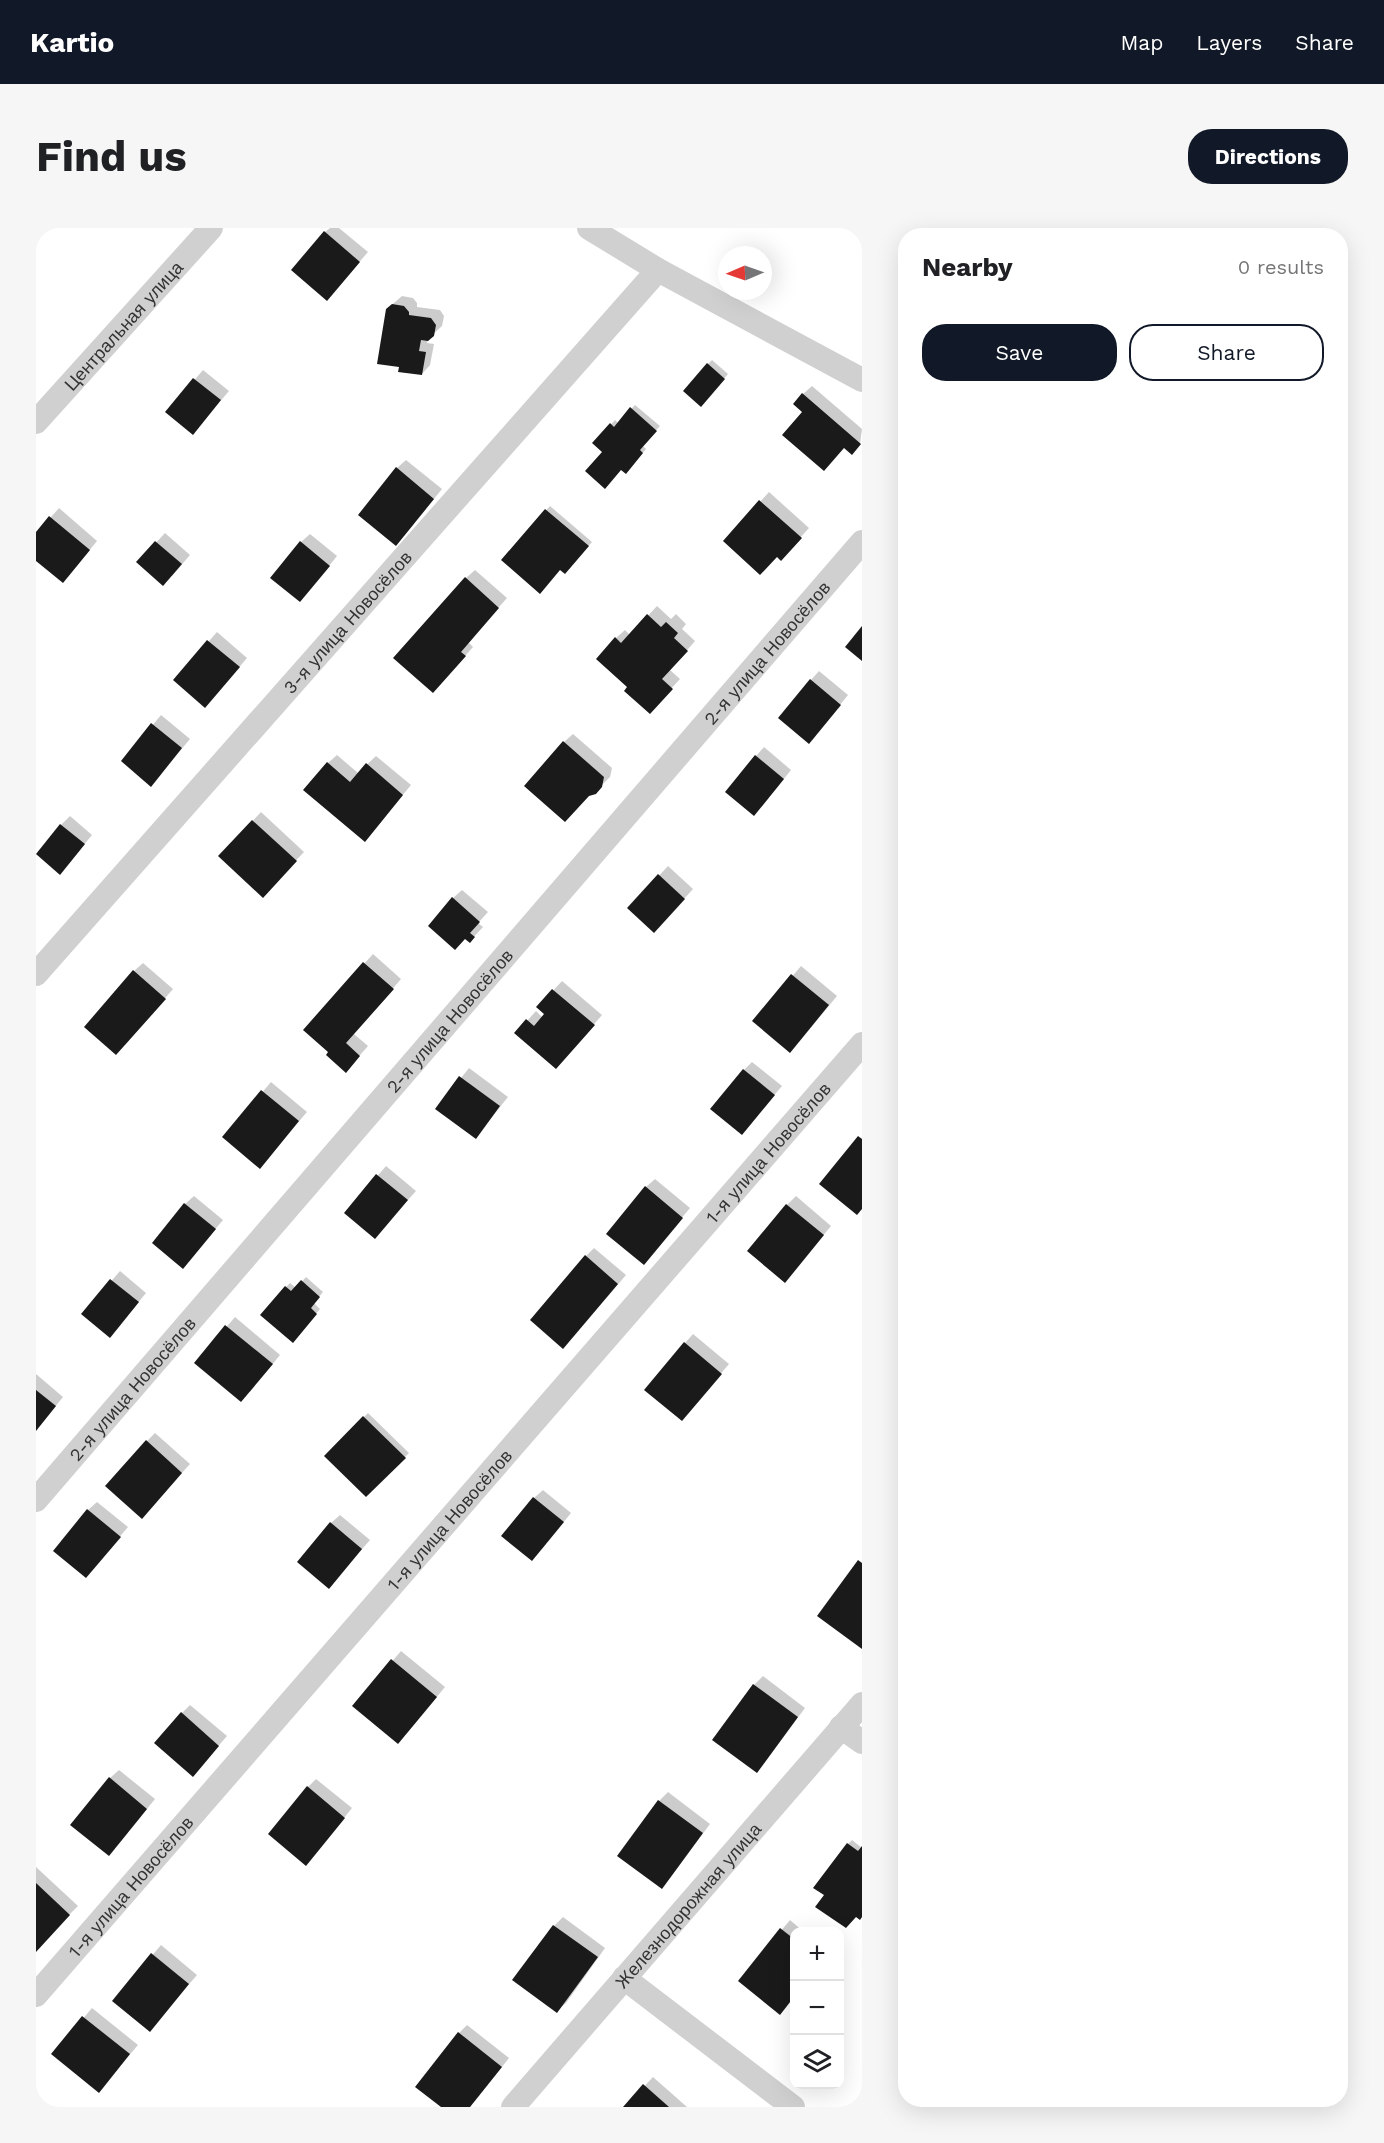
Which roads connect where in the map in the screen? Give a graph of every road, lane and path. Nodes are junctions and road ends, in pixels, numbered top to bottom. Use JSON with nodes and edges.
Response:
{"nodes":[{"id":1,"x":211,"y":228,"type":"edge"},
{"id":2,"x":589,"y":228,"type":"edge"},
{"id":3,"x":658,"y":270,"type":"junction"},
{"id":4,"x":862,"y":380,"type":"edge"},
{"id":5,"x":36,"y":422,"type":"edge"},
{"id":6,"x":862,"y":542,"type":"edge"},
{"id":7,"x":36,"y":974,"type":"edge"},
{"id":8,"x":862,"y":1044,"type":"edge"},
{"id":9,"x":36,"y":1500,"type":"edge"},
{"id":10,"x":862,"y":1704,"type":"edge"},
{"id":11,"x":841,"y":1727,"type":"junction"},
{"id":12,"x":862,"y":1742,"type":"edge"},
{"id":13,"x":624,"y":1978,"type":"junction"},
{"id":14,"x":36,"y":1995,"type":"edge"},
{"id":15,"x":513,"y":2107,"type":"edge"},
{"id":16,"x":793,"y":2107,"type":"edge"}],
"edges":[{"from":1,"to":5,"type":"street","name":"Центральная улица"},
{"from":2,"to":3,"type":"street"},
{"from":3,"to":4,"type":"street"},
{"from":3,"to":7,"type":"street","name":"3-я улица Новосёлов"},
{"from":6,"to":9,"type":"street","name":"2-я улица Новосёлов"},
{"from":8,"to":14,"type":"street","name":"1-я улица Новосёлов"},
{"from":10,"to":11,"type":"street","name":"Железнодорожная улица"},
{"from":11,"to":12,"type":"street"},
{"from":11,"to":13,"type":"street","name":"Железнодорожная улица"},
{"from":13,"to":15,"type":"street","name":"Железнодорожная улица"},
{"from":13,"to":16,"type":"street"}]}
